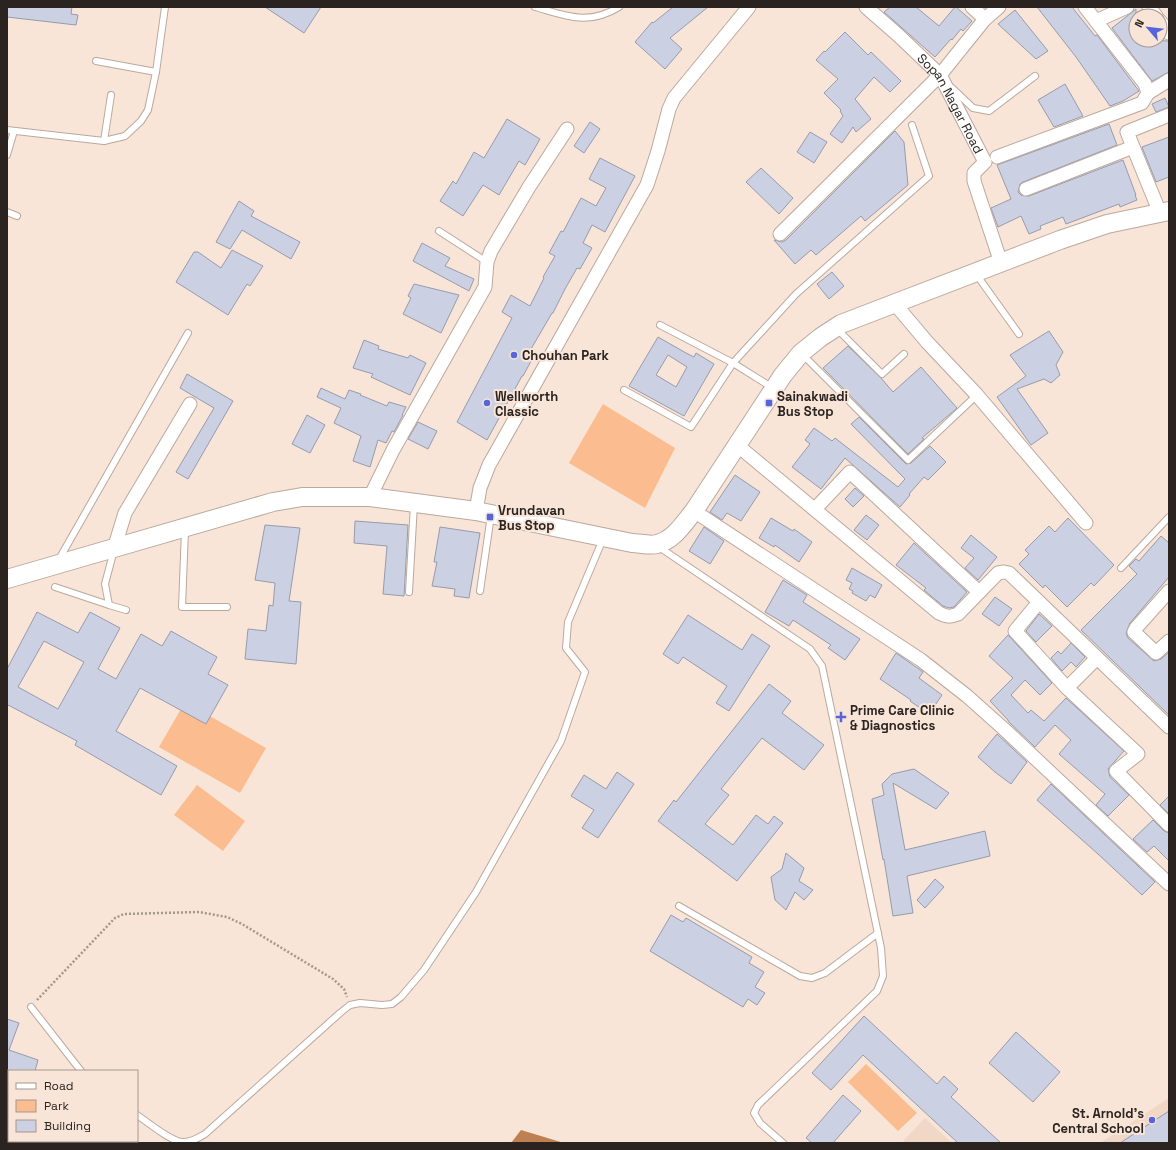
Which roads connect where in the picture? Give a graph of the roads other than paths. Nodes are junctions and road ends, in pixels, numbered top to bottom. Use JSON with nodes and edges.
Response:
{"nodes":[{"id":1,"x":165,"y":7,"type":"edge"},
{"id":2,"x":535,"y":7,"type":"edge"},
{"id":3,"x":619,"y":7,"type":"edge"},
{"id":4,"x":749,"y":7,"type":"edge"},
{"id":5,"x":866,"y":7,"type":"edge"},
{"id":6,"x":972,"y":7,"type":"edge"},
{"id":7,"x":999,"y":7,"type":"edge"},
{"id":8,"x":1085,"y":7,"type":"edge"},
{"id":9,"x":1127,"y":7,"type":"edge"},
{"id":10,"x":985,"y":19,"type":"junction"},
{"id":11,"x":1096,"y":21,"type":"junction"},
{"id":12,"x":96,"y":61,"type":"dead end"},
{"id":13,"x":156,"y":72,"type":"junction"},
{"id":14,"x":940,"y":75,"type":"junction"},
{"id":15,"x":1035,"y":76,"type":"dead end"},
{"id":16,"x":1169,"y":80,"type":"edge"},
{"id":17,"x":1148,"y":93,"type":"junction"},
{"id":18,"x":111,"y":95,"type":"dead end"},
{"id":19,"x":1169,"y":115,"type":"edge"},
{"id":20,"x":912,"y":125,"type":"dead end"},
{"id":21,"x":7,"y":130,"type":"edge"},
{"id":22,"x":567,"y":130,"type":"dead end"},
{"id":23,"x":14,"y":131,"type":"junction"},
{"id":24,"x":104,"y":141,"type":"junction"},
{"id":25,"x":1133,"y":147,"type":"junction"},
{"id":26,"x":7,"y":155,"type":"edge"},
{"id":27,"x":997,"y":157,"type":"dead end"},
{"id":28,"x":1026,"y":188,"type":"dead end"},
{"id":29,"x":7,"y":212,"type":"edge"},
{"id":30,"x":1164,"y":212,"type":"edge"},
{"id":31,"x":17,"y":216,"type":"dead end"},
{"id":32,"x":439,"y":231,"type":"dead end"},
{"id":33,"x":780,"y":234,"type":"dead end"},
{"id":34,"x":487,"y":262,"type":"junction"},
{"id":35,"x":1001,"y":263,"type":"junction"},
{"id":36,"x":975,"y":273,"type":"junction"},
{"id":37,"x":895,"y":304,"type":"junction"},
{"id":38,"x":660,"y":325,"type":"dead end"},
{"id":39,"x":836,"y":328,"type":"junction"},
{"id":40,"x":188,"y":334,"type":"dead end"},
{"id":41,"x":1019,"y":334,"type":"dead end"},
{"id":42,"x":802,"y":354,"type":"junction"},
{"id":43,"x":904,"y":354,"type":"dead end"},
{"id":44,"x":733,"y":363,"type":"junction"},
{"id":45,"x":774,"y":389,"type":"junction"},
{"id":46,"x":624,"y":390,"type":"dead end"},
{"id":47,"x":977,"y":395,"type":"junction"},
{"id":48,"x":190,"y":404,"type":"dead end"},
{"id":49,"x":737,"y":445,"type":"junction"},
{"id":50,"x":370,"y":497,"type":"junction"},
{"id":51,"x":414,"y":503,"type":"junction"},
{"id":52,"x":815,"y":509,"type":"junction"},
{"id":53,"x":694,"y":510,"type":"junction"},
{"id":54,"x":483,"y":512,"type":"junction"},
{"id":55,"x":1169,"y":517,"type":"edge"},
{"id":56,"x":1086,"y":523,"type":"dead end"},
{"id":57,"x":185,"y":528,"type":"junction"},
{"id":58,"x":604,"y":537,"type":"junction"},
{"id":59,"x":656,"y":545,"type":"junction"},
{"id":60,"x":114,"y":549,"type":"junction"},
{"id":61,"x":55,"y":566,"type":"junction"},
{"id":62,"x":1121,"y":568,"type":"dead end"},
{"id":63,"x":7,"y":580,"type":"edge"},
{"id":64,"x":55,"y":587,"type":"dead end"},
{"id":65,"x":480,"y":591,"type":"dead end"},
{"id":66,"x":1169,"y":591,"type":"edge"},
{"id":67,"x":409,"y":592,"type":"dead end"},
{"id":68,"x":979,"y":592,"type":"junction"},
{"id":69,"x":1039,"y":602,"type":"junction"},
{"id":70,"x":109,"y":605,"type":"junction"},
{"id":71,"x":227,"y":607,"type":"dead end"},
{"id":72,"x":126,"y":610,"type":"dead end"},
{"id":73,"x":1169,"y":641,"type":"edge"},
{"id":74,"x":1097,"y":658,"type":"junction"},
{"id":75,"x":1067,"y":688,"type":"junction"},
{"id":76,"x":1169,"y":727,"type":"edge"},
{"id":77,"x":1169,"y":825,"type":"edge"},
{"id":78,"x":1169,"y":884,"type":"edge"},
{"id":79,"x":679,"y":906,"type":"dead end"},
{"id":80,"x":878,"y":933,"type":"junction"},
{"id":81,"x":31,"y":1007,"type":"road end"},
{"id":82,"x":80,"y":1070,"type":"edge"},
{"id":83,"x":138,"y":1116,"type":"edge"},
{"id":84,"x":194,"y":1142,"type":"edge"},
{"id":85,"x":784,"y":1143,"type":"edge"}],
"edges":[{"from":1,"to":13,"type":"lane"},
{"from":2,"to":3,"type":"lane"},
{"from":4,"to":54,"type":"street"},
{"from":5,"to":14,"type":"street","name":"Sopan Nagar Road"},
{"from":6,"to":10,"type":"street"},
{"from":7,"to":10,"type":"street"},
{"from":8,"to":11,"type":"street"},
{"from":9,"to":11,"type":"street"},
{"from":10,"to":14,"type":"street"},
{"from":11,"to":17,"type":"street"},
{"from":12,"to":13,"type":"lane"},
{"from":13,"to":24,"type":"lane"},
{"from":14,"to":15,"type":"lane"},
{"from":14,"to":33,"type":"street"},
{"from":14,"to":35,"type":"street","name":"Sopan Nagar Road"},
{"from":16,"to":17,"type":"street"},
{"from":17,"to":27,"type":"street"},
{"from":18,"to":24,"type":"lane"},
{"from":19,"to":25,"type":"street"},
{"from":20,"to":44,"type":"lane"},
{"from":21,"to":23,"type":"lane"},
{"from":22,"to":34,"type":"street"},
{"from":23,"to":24,"type":"lane"},
{"from":23,"to":26,"type":"lane"},
{"from":25,"to":28,"type":"street"},
{"from":25,"to":30,"type":"street"},
{"from":29,"to":31,"type":"lane"},
{"from":30,"to":35,"type":"street"},
{"from":32,"to":34,"type":"lane"},
{"from":34,"to":50,"type":"street"},
{"from":35,"to":36,"type":"street"},
{"from":36,"to":37,"type":"street"},
{"from":36,"to":41,"type":"lane"},
{"from":37,"to":39,"type":"street"},
{"from":37,"to":47,"type":"street"},
{"from":38,"to":44,"type":"lane"},
{"from":39,"to":42,"type":"street"},
{"from":39,"to":43,"type":"lane"},
{"from":40,"to":61,"type":"lane"},
{"from":42,"to":45,"type":"street"},
{"from":42,"to":47,"type":"lane"},
{"from":44,"to":45,"type":"lane"},
{"from":44,"to":46,"type":"lane"},
{"from":45,"to":49,"type":"street"},
{"from":47,"to":56,"type":"street"},
{"from":48,"to":60,"type":"street"},
{"from":49,"to":52,"type":"street"},
{"from":49,"to":53,"type":"street"},
{"from":50,"to":51,"type":"street"},
{"from":50,"to":57,"type":"street"},
{"from":51,"to":54,"type":"street"},
{"from":51,"to":67,"type":"lane"},
{"from":52,"to":68,"type":"street"},
{"from":52,"to":68,"type":"street"},
{"from":53,"to":59,"type":"street"},
{"from":53,"to":78,"type":"street"},
{"from":54,"to":58,"type":"street"},
{"from":54,"to":65,"type":"lane"},
{"from":55,"to":62,"type":"lane"},
{"from":57,"to":60,"type":"street"},
{"from":57,"to":71,"type":"lane"},
{"from":58,"to":59,"type":"street"},
{"from":58,"to":84,"type":"lane"},
{"from":59,"to":80,"type":"lane"},
{"from":60,"to":61,"type":"street"},
{"from":60,"to":70,"type":"lane"},
{"from":61,"to":63,"type":"street"},
{"from":64,"to":70,"type":"lane"},
{"from":66,"to":73,"type":"street"},
{"from":68,"to":69,"type":"street"},
{"from":69,"to":74,"type":"street"},
{"from":69,"to":75,"type":"street"},
{"from":70,"to":72,"type":"lane"},
{"from":74,"to":75,"type":"street"},
{"from":74,"to":76,"type":"street"},
{"from":75,"to":77,"type":"street"},
{"from":79,"to":80,"type":"lane"},
{"from":80,"to":85,"type":"lane"},
{"from":81,"to":82,"type":"lane"},
{"from":83,"to":84,"type":"lane"}]}
